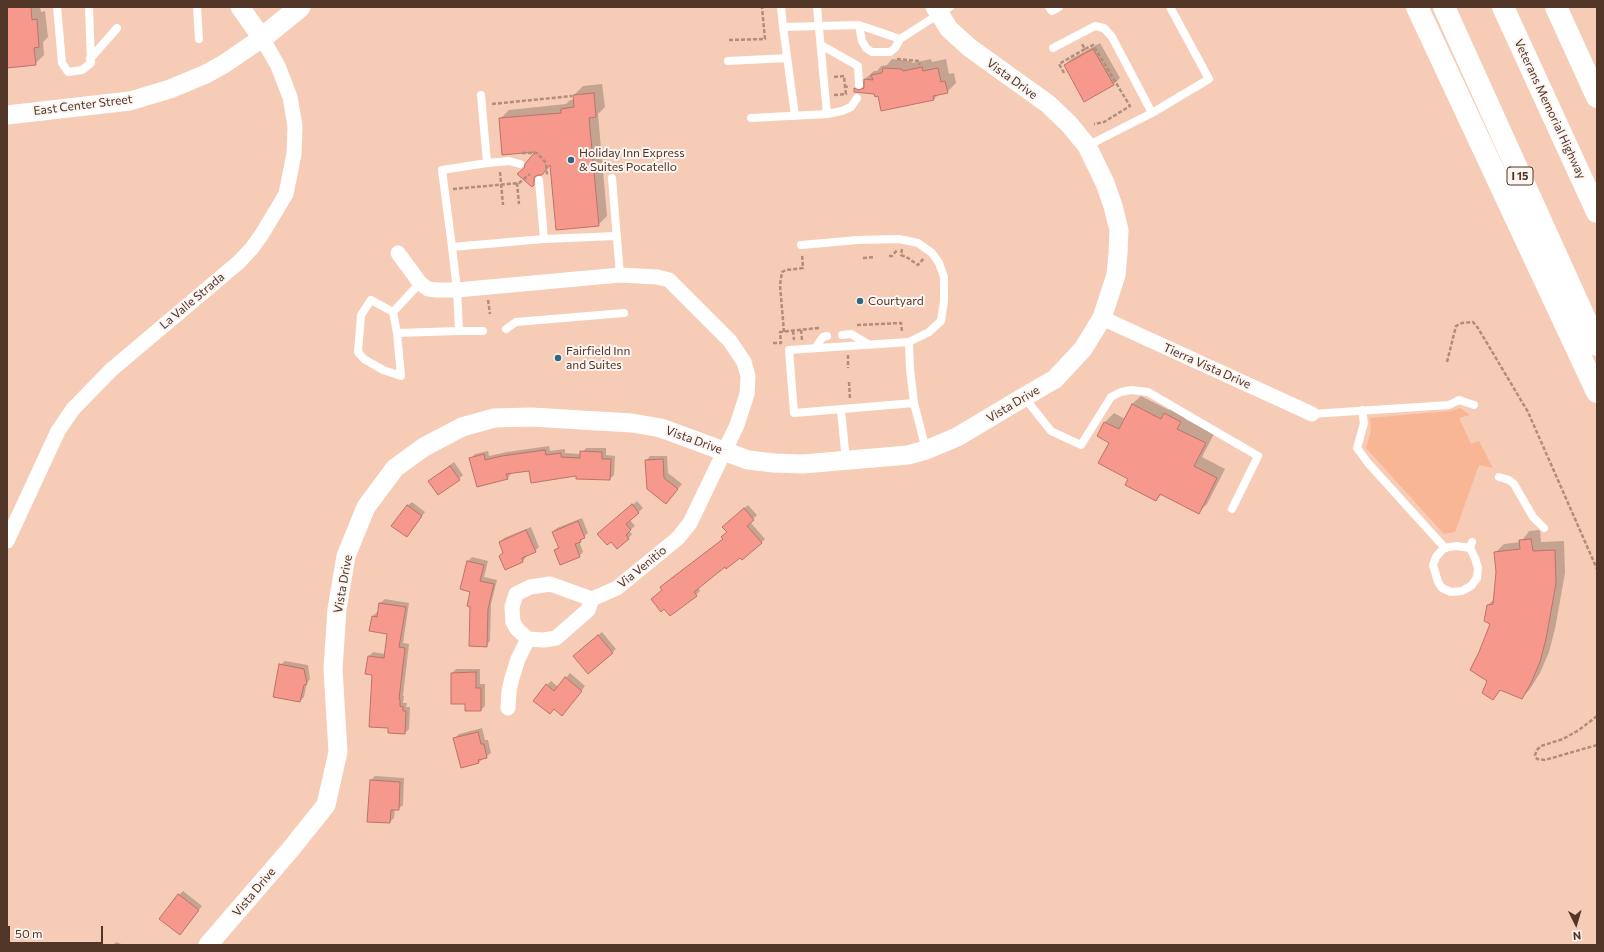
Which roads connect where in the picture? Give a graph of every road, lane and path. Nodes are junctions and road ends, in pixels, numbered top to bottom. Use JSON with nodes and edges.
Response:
{"nodes":[{"id":1,"x":57,"y":7,"type":"edge"},
{"id":2,"x":88,"y":7,"type":"edge"},
{"id":3,"x":197,"y":7,"type":"edge"},
{"id":4,"x":240,"y":7,"type":"edge"},
{"id":5,"x":300,"y":7,"type":"edge"},
{"id":6,"x":762,"y":7,"type":"edge"},
{"id":7,"x":781,"y":7,"type":"edge"},
{"id":8,"x":817,"y":7,"type":"edge"},
{"id":9,"x":1049,"y":7,"type":"edge"},
{"id":10,"x":1059,"y":7,"type":"edge"},
{"id":11,"x":1170,"y":7,"type":"edge"},
{"id":12,"x":1417,"y":7,"type":"edge"},
{"id":13,"x":1444,"y":7,"type":"edge"},
{"id":14,"x":1503,"y":7,"type":"edge"},
{"id":15,"x":1556,"y":7,"type":"edge"},
{"id":16,"x":941,"y":10,"type":"edge"},
{"id":17,"x":859,"y":25,"type":"junction"},
{"id":18,"x":819,"y":26,"type":"junction"},
{"id":19,"x":782,"y":27,"type":"junction"},
{"id":20,"x":117,"y":28,"type":"dead end"},
{"id":21,"x":262,"y":38,"type":"junction"},
{"id":22,"x":199,"y":39,"type":"dead end"},
{"id":23,"x":900,"y":39,"type":"junction"},
{"id":24,"x":729,"y":40,"type":"dead end"},
{"id":25,"x":821,"y":45,"type":"junction"},
{"id":26,"x":1053,"y":48,"type":"dead end"},
{"id":27,"x":787,"y":58,"type":"junction"},
{"id":28,"x":892,"y":58,"type":"dead end"},
{"id":29,"x":90,"y":59,"type":"junction"},
{"id":30,"x":728,"y":61,"type":"dead end"},
{"id":31,"x":920,"y":65,"type":"dead end"},
{"id":32,"x":1064,"y":72,"type":"dead end"},
{"id":33,"x":842,"y":76,"type":"dead end"},
{"id":34,"x":859,"y":85,"type":"dead end"},
{"id":35,"x":845,"y":87,"type":"dead end"},
{"id":36,"x":480,"y":95,"type":"dead end"},
{"id":37,"x":572,"y":96,"type":"dead end"},
{"id":38,"x":1597,"y":97,"type":"edge"},
{"id":39,"x":857,"y":98,"type":"dead end"},
{"id":40,"x":492,"y":111,"type":"dead end"},
{"id":41,"x":1152,"y":113,"type":"junction"},
{"id":42,"x":827,"y":114,"type":"junction"},
{"id":43,"x":7,"y":115,"type":"edge"},
{"id":44,"x":795,"y":116,"type":"junction"},
{"id":45,"x":751,"y":118,"type":"dead end"},
{"id":46,"x":1094,"y":124,"type":"dead end"},
{"id":47,"x":1087,"y":146,"type":"junction"},
{"id":48,"x":517,"y":154,"type":"dead end"},
{"id":49,"x":487,"y":163,"type":"junction"},
{"id":50,"x":520,"y":164,"type":"dead end"},
{"id":51,"x":531,"y":174,"type":"dead end"},
{"id":52,"x":612,"y":178,"type":"dead end"},
{"id":53,"x":548,"y":179,"type":"dead end"},
{"id":54,"x":539,"y":180,"type":"dead end"},
{"id":55,"x":501,"y":183,"type":"junction"},
{"id":56,"x":517,"y":183,"type":"junction"},
{"id":57,"x":453,"y":189,"type":"dead end"},
{"id":58,"x":519,"y":204,"type":"dead end"},
{"id":59,"x":503,"y":205,"type":"dead end"},
{"id":60,"x":1597,"y":212,"type":"edge"},
{"id":61,"x":617,"y":236,"type":"junction"},
{"id":62,"x":544,"y":239,"type":"junction"},
{"id":63,"x":452,"y":247,"type":"junction"},
{"id":64,"x":801,"y":249,"type":"joint"},
{"id":65,"x":398,"y":253,"type":"dead end"},
{"id":66,"x":889,"y":256,"type":"dead end"},
{"id":67,"x":875,"y":257,"type":"dead end"},
{"id":68,"x":863,"y":258,"type":"dead end"},
{"id":69,"x":927,"y":261,"type":"dead end"},
{"id":70,"x":620,"y":275,"type":"junction"},
{"id":71,"x":420,"y":283,"type":"junction"},
{"id":72,"x":457,"y":290,"type":"junction"},
{"id":73,"x":488,"y":297,"type":"dead end"},
{"id":74,"x":393,"y":312,"type":"junction"},
{"id":75,"x":624,"y":313,"type":"dead end"},
{"id":76,"x":490,"y":314,"type":"dead end"},
{"id":77,"x":1102,"y":318,"type":"junction"},
{"id":78,"x":850,"y":326,"type":"dead end"},
{"id":79,"x":506,"y":329,"type":"dead end"},
{"id":80,"x":459,"y":330,"type":"junction"},
{"id":81,"x":483,"y":330,"type":"dead end"},
{"id":82,"x":784,"y":332,"type":"junction"},
{"id":83,"x":909,"y":332,"type":"dead end"},
{"id":84,"x":397,"y":333,"type":"junction"},
{"id":85,"x":814,"y":333,"type":"dead end"},
{"id":86,"x":842,"y":335,"type":"dead end"},
{"id":87,"x":827,"y":336,"type":"dead end"},
{"id":88,"x":909,"y":342,"type":"junction"},
{"id":89,"x":773,"y":343,"type":"dead end"},
{"id":90,"x":869,"y":344,"type":"junction"},
{"id":91,"x":1597,"y":345,"type":"edge"},
{"id":92,"x":815,"y":348,"type":"junction"},
{"id":93,"x":848,"y":353,"type":"dead end"},
{"id":94,"x":1447,"y":362,"type":"dead end"},
{"id":95,"x":848,"y":368,"type":"dead end"},
{"id":96,"x":849,"y":382,"type":"dead end"},
{"id":97,"x":1597,"y":392,"type":"edge"},
{"id":98,"x":1024,"y":397,"type":"junction"},
{"id":99,"x":851,"y":402,"type":"dead end"},
{"id":100,"x":914,"y":403,"type":"junction"},
{"id":101,"x":1474,"y":405,"type":"dead end"},
{"id":102,"x":841,"y":410,"type":"junction"},
{"id":103,"x":1362,"y":410,"type":"junction"},
{"id":104,"x":1312,"y":414,"type":"joint"},
{"id":105,"x":926,"y":450,"type":"junction"},
{"id":106,"x":724,"y":451,"type":"junction"},
{"id":107,"x":846,"y":460,"type":"junction"},
{"id":108,"x":1499,"y":477,"type":"dead end"},
{"id":109,"x":1232,"y":509,"type":"dead end"},
{"id":110,"x":1544,"y":528,"type":"dead end"},
{"id":111,"x":7,"y":541,"type":"edge"},
{"id":112,"x":1445,"y":548,"type":"junction"},
{"id":113,"x":1597,"y":569,"type":"edge"},
{"id":114,"x":592,"y":599,"type":"junction"},
{"id":115,"x":528,"y":639,"type":"junction"},
{"id":116,"x":508,"y":708,"type":"dead end"},
{"id":117,"x":1597,"y":716,"type":"edge"},
{"id":118,"x":1597,"y":746,"type":"edge"},
{"id":119,"x":208,"y":945,"type":"edge"}],
"edges":[{"from":1,"to":29,"type":"lane"},
{"from":2,"to":29,"type":"lane"},
{"from":3,"to":22,"type":"lane"},
{"from":4,"to":21,"type":"street"},
{"from":5,"to":21,"type":"main road","name":"East Center Street"},
{"from":6,"to":24,"type":"path"},
{"from":7,"to":19,"type":"lane"},
{"from":8,"to":18,"type":"lane"},
{"from":9,"to":10,"type":"lane"},
{"from":11,"to":41,"type":"lane"},
{"from":12,"to":97,"type":"highway"},
{"from":13,"to":91,"type":"highway","number":"I 15"},
{"from":14,"to":60,"type":"highway","name":"Veterans Memorial Highway"},
{"from":15,"to":38,"type":"highway"},
{"from":16,"to":23,"type":"lane"},
{"from":16,"to":47,"type":"street","name":"Vista Drive"},
{"from":17,"to":18,"type":"lane"},
{"from":17,"to":23,"type":"lane"},
{"from":17,"to":23,"type":"lane"},
{"from":18,"to":19,"type":"lane"},
{"from":18,"to":25,"type":"lane"},
{"from":19,"to":27,"type":"lane"},
{"from":20,"to":29,"type":"lane"},
{"from":21,"to":43,"type":"street","name":"East Center Street"},
{"from":21,"to":111,"type":"street","name":"La Valle Strada"},
{"from":25,"to":34,"type":"lane"},
{"from":25,"to":42,"type":"lane"},
{"from":26,"to":41,"type":"lane"},
{"from":27,"to":30,"type":"lane"},
{"from":27,"to":44,"type":"lane"},
{"from":28,"to":31,"type":"path"},
{"from":32,"to":46,"type":"path"},
{"from":33,"to":35,"type":"path"},
{"from":36,"to":49,"type":"lane"},
{"from":37,"to":40,"type":"path"},
{"from":39,"to":42,"type":"lane"},
{"from":41,"to":47,"type":"lane"},
{"from":42,"to":44,"type":"lane"},
{"from":44,"to":45,"type":"lane"},
{"from":47,"to":77,"type":"street","name":"Vista Drive"},
{"from":48,"to":53,"type":"path"},
{"from":49,"to":50,"type":"lane"},
{"from":49,"to":63,"type":"lane"},
{"from":51,"to":56,"type":"path"},
{"from":52,"to":61,"type":"lane"},
{"from":54,"to":62,"type":"lane"},
{"from":55,"to":56,"type":"path"},
{"from":55,"to":57,"type":"path"},
{"from":55,"to":59,"type":"path"},
{"from":56,"to":58,"type":"path"},
{"from":61,"to":62,"type":"lane"},
{"from":61,"to":70,"type":"lane"},
{"from":62,"to":63,"type":"lane"},
{"from":63,"to":72,"type":"lane"},
{"from":64,"to":82,"type":"path"},
{"from":64,"to":88,"type":"lane"},
{"from":65,"to":71,"type":"street"},
{"from":66,"to":69,"type":"path"},
{"from":67,"to":68,"type":"path"},
{"from":70,"to":72,"type":"street","name":"Via Venitio"},
{"from":70,"to":106,"type":"street","name":"Via Venitio"},
{"from":71,"to":72,"type":"street","name":"Via Venitio"},
{"from":71,"to":74,"type":"lane"},
{"from":72,"to":80,"type":"lane"},
{"from":73,"to":76,"type":"path"},
{"from":74,"to":84,"type":"lane"},
{"from":74,"to":84,"type":"lane"},
{"from":75,"to":79,"type":"lane"},
{"from":77,"to":98,"type":"street","name":"Vista Drive"},
{"from":77,"to":104,"type":"street","name":"Tierra Vista Drive"},
{"from":78,"to":83,"type":"path"},
{"from":80,"to":81,"type":"lane"},
{"from":80,"to":84,"type":"lane"},
{"from":82,"to":85,"type":"path"},
{"from":82,"to":89,"type":"path"},
{"from":86,"to":90,"type":"lane"},
{"from":87,"to":92,"type":"lane"},
{"from":88,"to":90,"type":"lane"},
{"from":88,"to":100,"type":"lane"},
{"from":90,"to":92,"type":"lane"},
{"from":92,"to":102,"type":"lane"},
{"from":93,"to":95,"type":"path"},
{"from":94,"to":113,"type":"path"},
{"from":96,"to":99,"type":"path"},
{"from":98,"to":105,"type":"street","name":"Vista Drive"},
{"from":98,"to":109,"type":"lane"},
{"from":100,"to":102,"type":"lane"},
{"from":100,"to":105,"type":"lane"},
{"from":101,"to":103,"type":"lane"},
{"from":102,"to":107,"type":"lane"},
{"from":103,"to":104,"type":"lane"},
{"from":103,"to":112,"type":"lane"},
{"from":105,"to":107,"type":"street","name":"Vista Drive"},
{"from":106,"to":107,"type":"street","name":"Vista Drive"},
{"from":106,"to":114,"type":"street","name":"Via Venitio"},
{"from":106,"to":119,"type":"street","name":"Vista Drive"},
{"from":108,"to":110,"type":"lane"},
{"from":112,"to":112,"type":"lane"},
{"from":114,"to":115,"type":"street"},
{"from":114,"to":115,"type":"street"},
{"from":115,"to":116,"type":"street"},
{"from":117,"to":118,"type":"path"}]}
